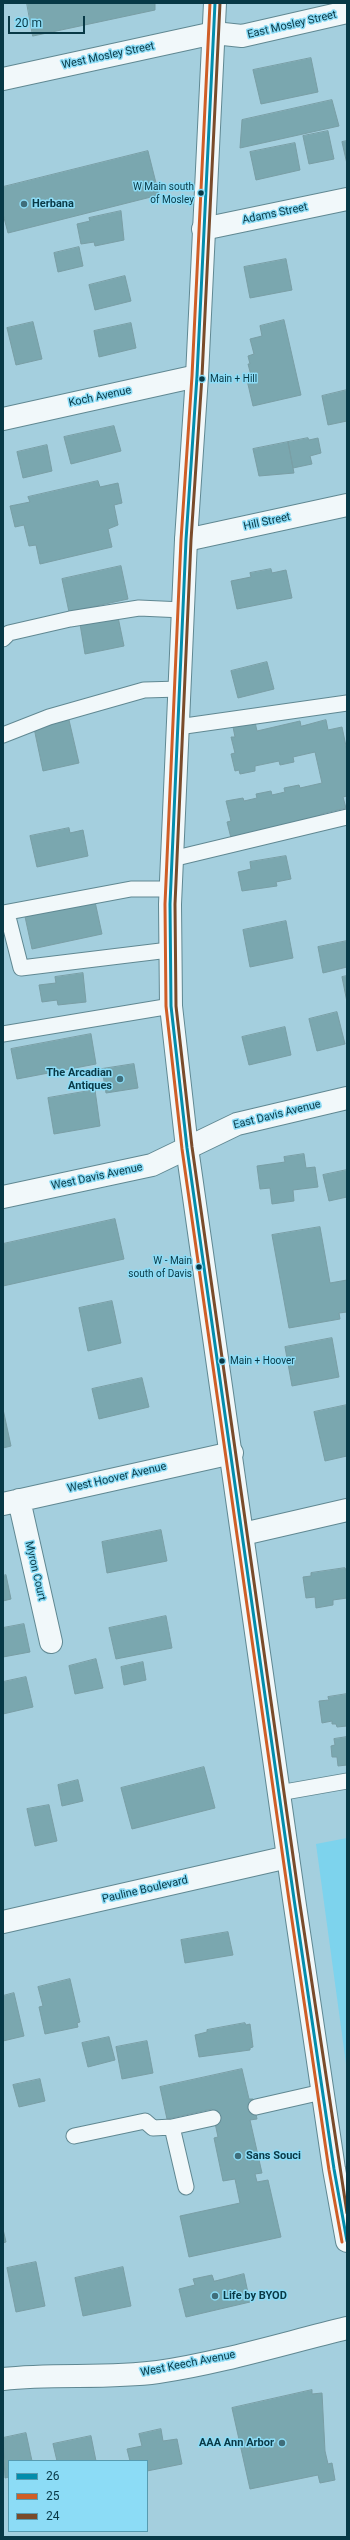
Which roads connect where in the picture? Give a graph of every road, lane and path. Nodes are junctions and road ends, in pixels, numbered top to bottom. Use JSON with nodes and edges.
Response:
{"nodes":[{"id":1,"x":215,"y":3,"type":"edge"},
{"id":2,"x":347,"y":12,"type":"edge"},
{"id":3,"x":214,"y":33,"type":"junction"},
{"id":4,"x":4,"y":74,"type":"edge"},
{"id":5,"x":347,"y":199,"type":"edge"},
{"id":6,"x":203,"y":230,"type":"junction"},
{"id":7,"x":197,"y":376,"type":"junction"},
{"id":8,"x":3,"y":419,"type":"edge"},
{"id":9,"x":347,"y":505,"type":"edge"},
{"id":10,"x":186,"y":540,"type":"junction"},
{"id":11,"x":184,"y":610,"type":"junction"},
{"id":12,"x":3,"y":639,"type":"edge"},
{"id":13,"x":180,"y":689,"type":"junction"},
{"id":14,"x":347,"y":703,"type":"edge"},
{"id":15,"x":178,"y":727,"type":"junction"},
{"id":16,"x":4,"y":732,"type":"edge"},
{"id":17,"x":347,"y":817,"type":"edge"},
{"id":18,"x":172,"y":859,"type":"junction"},
{"id":19,"x":171,"y":889,"type":"junction"},
{"id":20,"x":5,"y":913,"type":"edge"},
{"id":21,"x":169,"y":950,"type":"junction"},
{"id":22,"x":171,"y":1006,"type":"junction"},
{"id":23,"x":3,"y":1034,"type":"edge"},
{"id":24,"x":347,"y":1098,"type":"edge"},
{"id":25,"x":187,"y":1148,"type":"junction"},
{"id":26,"x":3,"y":1197,"type":"edge"},
{"id":27,"x":232,"y":1453,"type":"junction"},
{"id":28,"x":11,"y":1502,"type":"edge"},
{"id":29,"x":347,"y":1510,"type":"edge"},
{"id":30,"x":243,"y":1534,"type":"junction"},
{"id":31,"x":51,"y":1642,"type":"dead end"},
{"id":32,"x":347,"y":1781,"type":"edge"},
{"id":33,"x":279,"y":1793,"type":"junction"},
{"id":34,"x":288,"y":1857,"type":"junction"},
{"id":35,"x":3,"y":1922,"type":"edge"},
{"id":36,"x":322,"y":2092,"type":"junction"},
{"id":37,"x":256,"y":2108,"type":"dead end"},
{"id":38,"x":213,"y":2118,"type":"dead end"},
{"id":39,"x":172,"y":2127,"type":"junction"},
{"id":40,"x":74,"y":2136,"type":"dead end"},
{"id":41,"x":186,"y":2187,"type":"dead end"},
{"id":42,"x":347,"y":2241,"type":"edge"},
{"id":43,"x":347,"y":2328,"type":"edge"},
{"id":44,"x":3,"y":2379,"type":"edge"}],
"edges":[{"from":1,"to":3,"type":"street"},
{"from":2,"to":3,"type":"street","name":"East Mosley Street"},
{"from":3,"to":4,"type":"street","name":"West Mosley Street"},
{"from":3,"to":6,"type":"street"},
{"from":5,"to":6,"type":"street","name":"Adams Street"},
{"from":6,"to":7,"type":"street"},
{"from":7,"to":8,"type":"street","name":"Koch Avenue"},
{"from":7,"to":10,"type":"street"},
{"from":9,"to":10,"type":"street","name":"Hill Street"},
{"from":10,"to":11,"type":"street"},
{"from":11,"to":12,"type":"lane"},
{"from":11,"to":13,"type":"street"},
{"from":13,"to":15,"type":"street"},
{"from":13,"to":16,"type":"lane"},
{"from":14,"to":15,"type":"lane"},
{"from":15,"to":18,"type":"street"},
{"from":17,"to":18,"type":"lane"},
{"from":18,"to":19,"type":"street"},
{"from":19,"to":20,"type":"lane"},
{"from":19,"to":21,"type":"street"},
{"from":20,"to":21,"type":"lane"},
{"from":21,"to":22,"type":"street"},
{"from":22,"to":23,"type":"lane"},
{"from":22,"to":25,"type":"street"},
{"from":24,"to":25,"type":"street","name":"East Davis Avenue"},
{"from":25,"to":26,"type":"street","name":"West Davis Avenue"},
{"from":25,"to":27,"type":"street"},
{"from":27,"to":28,"type":"street","name":"West Hoover Avenue"},
{"from":27,"to":30,"type":"street"},
{"from":28,"to":31,"type":"street","name":"Myron Court"},
{"from":29,"to":30,"type":"street"},
{"from":30,"to":33,"type":"street"},
{"from":32,"to":33,"type":"lane"},
{"from":33,"to":34,"type":"street"},
{"from":34,"to":35,"type":"street","name":"Pauline Boulevard"},
{"from":34,"to":36,"type":"street"},
{"from":36,"to":37,"type":"lane"},
{"from":36,"to":42,"type":"street"},
{"from":38,"to":39,"type":"lane"},
{"from":39,"to":40,"type":"lane"},
{"from":39,"to":41,"type":"lane"},
{"from":43,"to":44,"type":"street","name":"West Keech Avenue"}]}
